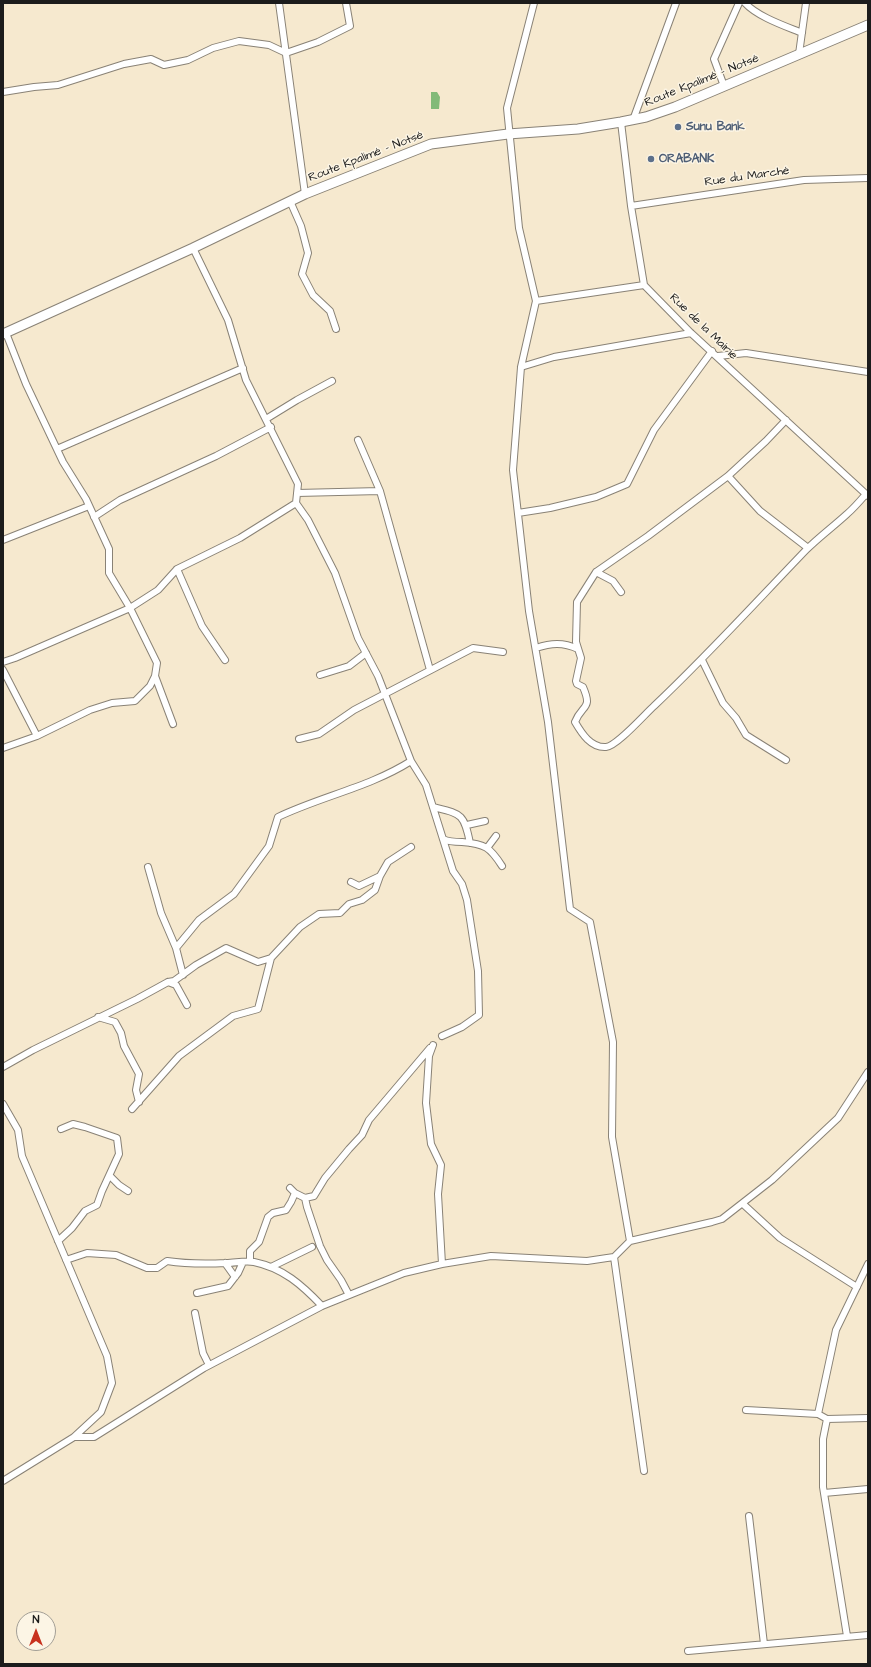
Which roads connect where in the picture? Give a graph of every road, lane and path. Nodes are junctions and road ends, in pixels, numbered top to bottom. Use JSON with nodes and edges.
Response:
{"nodes":[{"id":1,"x":279,"y":3,"type":"edge"},
{"id":2,"x":346,"y":3,"type":"edge"},
{"id":3,"x":534,"y":3,"type":"edge"},
{"id":4,"x":676,"y":3,"type":"edge"},
{"id":5,"x":740,"y":3,"type":"edge"},
{"id":6,"x":745,"y":3,"type":"edge"},
{"id":7,"x":806,"y":3,"type":"edge"},
{"id":8,"x":868,"y":25,"type":"edge"},
{"id":9,"x":802,"y":34,"type":"junction"},
{"id":10,"x":286,"y":53,"type":"junction"},
{"id":11,"x":799,"y":54,"type":"junction"},
{"id":12,"x":724,"y":86,"type":"junction"},
{"id":13,"x":3,"y":92,"type":"edge"},
{"id":14,"x":633,"y":120,"type":"junction"},
{"id":15,"x":621,"y":122,"type":"junction"},
{"id":16,"x":508,"y":134,"type":"junction"},
{"id":17,"x":868,"y":178,"type":"edge"},
{"id":18,"x":305,"y":194,"type":"junction"},
{"id":19,"x":290,"y":201,"type":"junction"},
{"id":20,"x":631,"y":206,"type":"junction"},
{"id":21,"x":194,"y":248,"type":"junction"},
{"id":22,"x":644,"y":285,"type":"junction"},
{"id":23,"x":536,"y":301,"type":"junction"},
{"id":24,"x":336,"y":329,"type":"dead end"},
{"id":25,"x":691,"y":333,"type":"junction"},
{"id":26,"x":5,"y":334,"type":"edge"},
{"id":27,"x":712,"y":351,"type":"junction"},
{"id":28,"x":718,"y":356,"type":"junction"},
{"id":29,"x":521,"y":367,"type":"junction"},
{"id":30,"x":242,"y":368,"type":"junction"},
{"id":31,"x":868,"y":372,"type":"edge"},
{"id":32,"x":332,"y":381,"type":"dead end"},
{"id":33,"x":266,"y":419,"type":"junction"},
{"id":34,"x":786,"y":420,"type":"junction"},
{"id":35,"x":270,"y":428,"type":"junction"},
{"id":36,"x":358,"y":440,"type":"dead end"},
{"id":37,"x":57,"y":449,"type":"junction"},
{"id":38,"x":728,"y":476,"type":"junction"},
{"id":39,"x":868,"y":486,"type":"edge"},
{"id":40,"x":860,"y":488,"type":"junction"},
{"id":41,"x":380,"y":491,"type":"junction"},
{"id":42,"x":298,"y":493,"type":"junction"},
{"id":43,"x":867,"y":495,"type":"edge"},
{"id":44,"x":296,"y":503,"type":"junction"},
{"id":45,"x":89,"y":506,"type":"junction"},
{"id":46,"x":518,"y":513,"type":"junction"},
{"id":47,"x":94,"y":517,"type":"junction"},
{"id":48,"x":3,"y":540,"type":"edge"},
{"id":49,"x":808,"y":548,"type":"junction"},
{"id":50,"x":177,"y":570,"type":"junction"},
{"id":51,"x":596,"y":572,"type":"junction"},
{"id":52,"x":621,"y":592,"type":"dead end"},
{"id":53,"x":130,"y":608,"type":"junction"},
{"id":54,"x":536,"y":648,"type":"junction"},
{"id":55,"x":578,"y":649,"type":"junction"},
{"id":56,"x":503,"y":652,"type":"dead end"},
{"id":57,"x":366,"y":653,"type":"junction"},
{"id":58,"x":15,"y":658,"type":"junction"},
{"id":59,"x":225,"y":660,"type":"dead end"},
{"id":60,"x":702,"y":660,"type":"junction"},
{"id":61,"x":3,"y":662,"type":"edge"},
{"id":62,"x":3,"y":669,"type":"edge"},
{"id":63,"x":430,"y":670,"type":"junction"},
{"id":64,"x":320,"y":675,"type":"dead end"},
{"id":65,"x":155,"y":676,"type":"junction"},
{"id":66,"x":385,"y":694,"type":"junction"},
{"id":67,"x":173,"y":724,"type":"dead end"},
{"id":68,"x":37,"y":736,"type":"junction"},
{"id":69,"x":299,"y":740,"type":"dead end"},
{"id":70,"x":3,"y":748,"type":"edge"},
{"id":71,"x":786,"y":760,"type":"dead end"},
{"id":72,"x":411,"y":761,"type":"junction"},
{"id":73,"x":433,"y":807,"type":"junction"},
{"id":74,"x":484,"y":820,"type":"dead end"},
{"id":75,"x":467,"y":825,"type":"junction"},
{"id":76,"x":496,"y":836,"type":"dead end"},
{"id":77,"x":443,"y":839,"type":"junction"},
{"id":78,"x":470,"y":843,"type":"junction"},
{"id":79,"x":411,"y":847,"type":"dead end"},
{"id":80,"x":487,"y":848,"type":"junction"},
{"id":81,"x":502,"y":866,"type":"dead end"},
{"id":82,"x":148,"y":867,"type":"dead end"},
{"id":83,"x":380,"y":876,"type":"junction"},
{"id":84,"x":351,"y":882,"type":"dead end"},
{"id":85,"x":176,"y":948,"type":"junction"},
{"id":86,"x":270,"y":958,"type":"junction"},
{"id":87,"x":182,"y":975,"type":"junction"},
{"id":88,"x":168,"y":982,"type":"junction"},
{"id":89,"x":187,"y":1005,"type":"dead end"},
{"id":90,"x":98,"y":1017,"type":"junction"},
{"id":91,"x":442,"y":1036,"type":"dead end"},
{"id":92,"x":3,"y":1067,"type":"edge"},
{"id":93,"x":868,"y":1072,"type":"edge"},
{"id":94,"x":139,"y":1102,"type":"junction"},
{"id":95,"x":3,"y":1104,"type":"edge"},
{"id":96,"x":132,"y":1109,"type":"dead end"},
{"id":97,"x":61,"y":1129,"type":"dead end"},
{"id":98,"x":110,"y":1176,"type":"junction"},
{"id":99,"x":290,"y":1188,"type":"dead end"},
{"id":100,"x":128,"y":1190,"type":"dead end"},
{"id":101,"x":295,"y":1193,"type":"junction"},
{"id":102,"x":305,"y":1198,"type":"junction"},
{"id":103,"x":743,"y":1204,"type":"junction"},
{"id":104,"x":58,"y":1241,"type":"junction"},
{"id":105,"x":630,"y":1241,"type":"junction"},
{"id":106,"x":312,"y":1247,"type":"dead end"},
{"id":107,"x":614,"y":1257,"type":"junction"},
{"id":108,"x":66,"y":1260,"type":"junction"},
{"id":109,"x":250,"y":1261,"type":"junction"},
{"id":110,"x":243,"y":1262,"type":"junction"},
{"id":111,"x":226,"y":1263,"type":"junction"},
{"id":112,"x":442,"y":1264,"type":"junction"},
{"id":113,"x":868,"y":1264,"type":"edge"},
{"id":114,"x":271,"y":1267,"type":"junction"},
{"id":115,"x":236,"y":1277,"type":"junction"},
{"id":116,"x":856,"y":1287,"type":"junction"},
{"id":117,"x":197,"y":1293,"type":"dead end"},
{"id":118,"x":349,"y":1295,"type":"junction"},
{"id":119,"x":322,"y":1306,"type":"junction"},
{"id":120,"x":195,"y":1314,"type":"dead end"},
{"id":121,"x":209,"y":1365,"type":"junction"},
{"id":122,"x":746,"y":1410,"type":"dead end"},
{"id":123,"x":818,"y":1414,"type":"junction"},
{"id":124,"x":868,"y":1418,"type":"edge"},
{"id":125,"x":827,"y":1419,"type":"junction"},
{"id":126,"x":74,"y":1437,"type":"junction"},
{"id":127,"x":644,"y":1471,"type":"dead end"},
{"id":128,"x":3,"y":1481,"type":"edge"},
{"id":129,"x":868,"y":1489,"type":"edge"},
{"id":130,"x":824,"y":1493,"type":"junction"},
{"id":131,"x":748,"y":1516,"type":"dead end"},
{"id":132,"x":868,"y":1634,"type":"edge"},
{"id":133,"x":847,"y":1636,"type":"junction"},
{"id":134,"x":764,"y":1644,"type":"junction"},
{"id":135,"x":688,"y":1651,"type":"dead end"}],
"edges":[{"from":1,"to":10,"type":"street"},
{"from":2,"to":10,"type":"street"},
{"from":3,"to":16,"type":"street"},
{"from":4,"to":14,"type":"street"},
{"from":5,"to":12,"type":"street"},
{"from":6,"to":9,"type":"street"},
{"from":7,"to":9,"type":"street"},
{"from":8,"to":11,"type":"main road","name":"Route Kpalimé - Notsé"},
{"from":9,"to":11,"type":"street"},
{"from":10,"to":13,"type":"street"},
{"from":10,"to":18,"type":"street"},
{"from":11,"to":12,"type":"main road","name":"Route Kpalimé - Notsé"},
{"from":12,"to":14,"type":"main road","name":"Route Kpalimé - Notsé"},
{"from":14,"to":15,"type":"main road","name":"Route Kpalimé - Notsé"},
{"from":15,"to":16,"type":"main road","name":"Route Kpalimé - Notsé"},
{"from":15,"to":20,"type":"street"},
{"from":16,"to":18,"type":"main road","name":"Route Kpalimé - Notsé"},
{"from":16,"to":23,"type":"street"},
{"from":17,"to":20,"type":"street","name":"Rue du Marché"},
{"from":18,"to":19,"type":"main road","name":"Route Kpalimé - Notsé"},
{"from":19,"to":21,"type":"main road","name":"Route Kpalimé - Notsé"},
{"from":19,"to":24,"type":"street"},
{"from":20,"to":22,"type":"street"},
{"from":21,"to":26,"type":"main road","name":"Route Kpalimé - Notsé"},
{"from":21,"to":30,"type":"street"},
{"from":22,"to":23,"type":"street"},
{"from":22,"to":25,"type":"street","name":"Rue de la Mairie"},
{"from":23,"to":29,"type":"street"},
{"from":25,"to":27,"type":"street","name":"Rue de la Mairie"},
{"from":25,"to":29,"type":"street"},
{"from":26,"to":37,"type":"street"},
{"from":27,"to":28,"type":"street","name":"Rue de la Mairie"},
{"from":27,"to":46,"type":"street"},
{"from":28,"to":31,"type":"street"},
{"from":28,"to":34,"type":"street","name":"Rue de la Mairie"},
{"from":29,"to":46,"type":"street"},
{"from":30,"to":33,"type":"street"},
{"from":30,"to":37,"type":"street"},
{"from":32,"to":33,"type":"street"},
{"from":33,"to":35,"type":"street"},
{"from":34,"to":38,"type":"street"},
{"from":34,"to":40,"type":"street","name":"Rue de la Mairie"},
{"from":35,"to":42,"type":"street"},
{"from":35,"to":47,"type":"street"},
{"from":36,"to":41,"type":"street"},
{"from":37,"to":45,"type":"street"},
{"from":38,"to":49,"type":"street"},
{"from":38,"to":51,"type":"street"},
{"from":39,"to":40,"type":"street"},
{"from":40,"to":43,"type":"street","name":"Rue de la Mairie"},
{"from":41,"to":42,"type":"street"},
{"from":41,"to":63,"type":"street"},
{"from":42,"to":44,"type":"street"},
{"from":43,"to":49,"type":"street"},
{"from":44,"to":50,"type":"street"},
{"from":44,"to":57,"type":"street"},
{"from":45,"to":47,"type":"street"},
{"from":45,"to":48,"type":"street"},
{"from":46,"to":54,"type":"street"},
{"from":47,"to":53,"type":"street"},
{"from":49,"to":60,"type":"street"},
{"from":50,"to":53,"type":"street"},
{"from":50,"to":59,"type":"street"},
{"from":51,"to":52,"type":"street"},
{"from":51,"to":55,"type":"street"},
{"from":53,"to":58,"type":"street"},
{"from":53,"to":65,"type":"street"},
{"from":54,"to":55,"type":"street"},
{"from":54,"to":105,"type":"street"},
{"from":55,"to":60,"type":"street"},
{"from":56,"to":63,"type":"street"},
{"from":57,"to":64,"type":"street"},
{"from":57,"to":66,"type":"street"},
{"from":58,"to":61,"type":"street"},
{"from":58,"to":62,"type":"street"},
{"from":60,"to":71,"type":"street"},
{"from":62,"to":68,"type":"street"},
{"from":63,"to":66,"type":"street"},
{"from":65,"to":67,"type":"street"},
{"from":65,"to":68,"type":"street"},
{"from":66,"to":69,"type":"street"},
{"from":66,"to":72,"type":"street"},
{"from":68,"to":70,"type":"street"},
{"from":72,"to":73,"type":"street"},
{"from":72,"to":85,"type":"street"},
{"from":73,"to":75,"type":"street"},
{"from":73,"to":77,"type":"street"},
{"from":74,"to":75,"type":"street"},
{"from":75,"to":78,"type":"street"},
{"from":76,"to":80,"type":"street"},
{"from":77,"to":78,"type":"street"},
{"from":77,"to":91,"type":"street"},
{"from":78,"to":80,"type":"street"},
{"from":79,"to":83,"type":"street"},
{"from":80,"to":81,"type":"street"},
{"from":82,"to":85,"type":"street"},
{"from":83,"to":84,"type":"street"},
{"from":83,"to":86,"type":"street"},
{"from":85,"to":87,"type":"street"},
{"from":86,"to":87,"type":"street"},
{"from":86,"to":94,"type":"street"},
{"from":87,"to":88,"type":"street"},
{"from":88,"to":89,"type":"street"},
{"from":88,"to":90,"type":"street"},
{"from":90,"to":92,"type":"street"},
{"from":90,"to":94,"type":"street"},
{"from":93,"to":103,"type":"street"},
{"from":94,"to":96,"type":"street"},
{"from":95,"to":104,"type":"street"},
{"from":97,"to":98,"type":"street"},
{"from":98,"to":100,"type":"street"},
{"from":98,"to":104,"type":"street"},
{"from":99,"to":101,"type":"street"},
{"from":101,"to":102,"type":"street"},
{"from":101,"to":109,"type":"street"},
{"from":102,"to":112,"type":"street"},
{"from":102,"to":118,"type":"street"},
{"from":103,"to":105,"type":"street"},
{"from":103,"to":116,"type":"street"},
{"from":104,"to":108,"type":"street"},
{"from":105,"to":107,"type":"street"},
{"from":106,"to":114,"type":"street"},
{"from":107,"to":112,"type":"street"},
{"from":107,"to":127,"type":"street"},
{"from":108,"to":111,"type":"street"},
{"from":108,"to":126,"type":"street"},
{"from":109,"to":110,"type":"street"},
{"from":109,"to":114,"type":"street"},
{"from":110,"to":111,"type":"street"},
{"from":110,"to":115,"type":"street"},
{"from":111,"to":115,"type":"street"},
{"from":112,"to":118,"type":"street"},
{"from":113,"to":116,"type":"street"},
{"from":114,"to":119,"type":"street"},
{"from":115,"to":117,"type":"street"},
{"from":116,"to":123,"type":"street"},
{"from":118,"to":119,"type":"street"},
{"from":119,"to":121,"type":"street"},
{"from":120,"to":121,"type":"street"},
{"from":121,"to":126,"type":"street"},
{"from":122,"to":123,"type":"street"},
{"from":123,"to":125,"type":"street"},
{"from":124,"to":125,"type":"street"},
{"from":125,"to":130,"type":"street"},
{"from":126,"to":128,"type":"street"},
{"from":129,"to":130,"type":"street"},
{"from":130,"to":133,"type":"street"},
{"from":131,"to":134,"type":"street"},
{"from":132,"to":133,"type":"street"},
{"from":133,"to":134,"type":"street"},
{"from":134,"to":135,"type":"street"}]}
